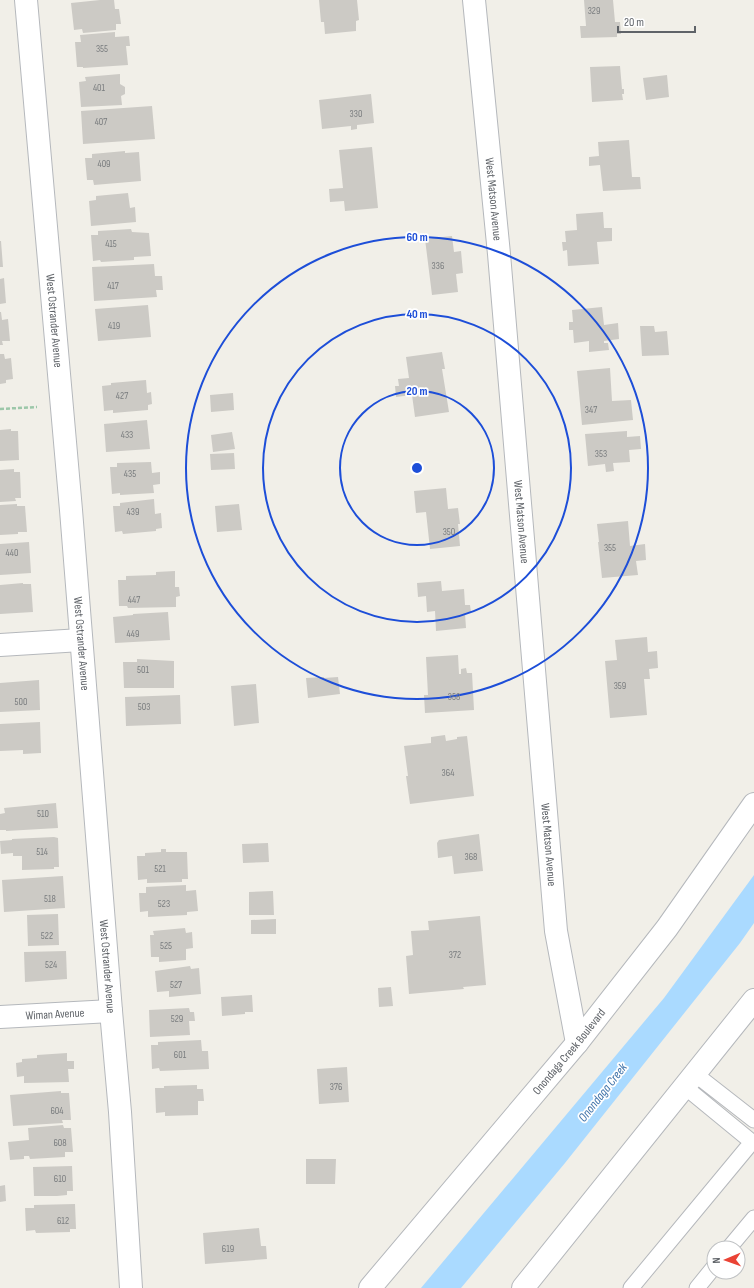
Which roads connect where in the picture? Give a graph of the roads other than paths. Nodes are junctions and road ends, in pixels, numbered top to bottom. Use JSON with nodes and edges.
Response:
{"nodes":[{"id":1,"x":26,"y":0,"type":"edge"},
{"id":2,"x":474,"y":0,"type":"edge"},
{"id":3,"x":81,"y":640,"type":"junction"},
{"id":4,"x":0,"y":645,"type":"edge"},
{"id":5,"x":754,"y":804,"type":"edge"},
{"id":6,"x":754,"y":1000,"type":"edge"},
{"id":7,"x":111,"y":1011,"type":"junction"},
{"id":8,"x":0,"y":1017,"type":"edge"},
{"id":9,"x":577,"y":1043,"type":"junction"},
{"id":10,"x":690,"y":1080,"type":"junction"},
{"id":11,"x":754,"y":1120,"type":"edge"},
{"id":12,"x":754,"y":1218,"type":"edge"},
{"id":13,"x":736,"y":1240,"type":"edge"},
{"id":14,"x":706,"y":1277,"type":"edge"},
{"id":15,"x":130,"y":1288,"type":"edge"},
{"id":16,"x":370,"y":1288,"type":"edge"},
{"id":17,"x":523,"y":1288,"type":"edge"},
{"id":18,"x":631,"y":1288,"type":"edge"},
{"id":19,"x":697,"y":1288,"type":"edge"}],
"edges":[{"from":1,"to":3,"type":"street","name":"West Ostrander Avenue"},
{"from":2,"to":9,"type":"street","name":"West Matson Avenue"},
{"from":3,"to":4,"type":"street"},
{"from":3,"to":7,"type":"street","name":"West Ostrander Avenue"},
{"from":5,"to":9,"type":"street","name":"Onondaga Creek Boulevard"},
{"from":6,"to":10,"type":"street"},
{"from":7,"to":8,"type":"street","name":"Wiman Avenue"},
{"from":7,"to":15,"type":"street","name":"West Ostrander Avenue"},
{"from":9,"to":16,"type":"street","name":"Onondaga Creek Boulevard"},
{"from":10,"to":11,"type":"lane"},
{"from":10,"to":17,"type":"street"},
{"from":10,"to":18,"type":"lane"},
{"from":12,"to":13,"type":"lane"},
{"from":14,"to":19,"type":"lane"}]}
